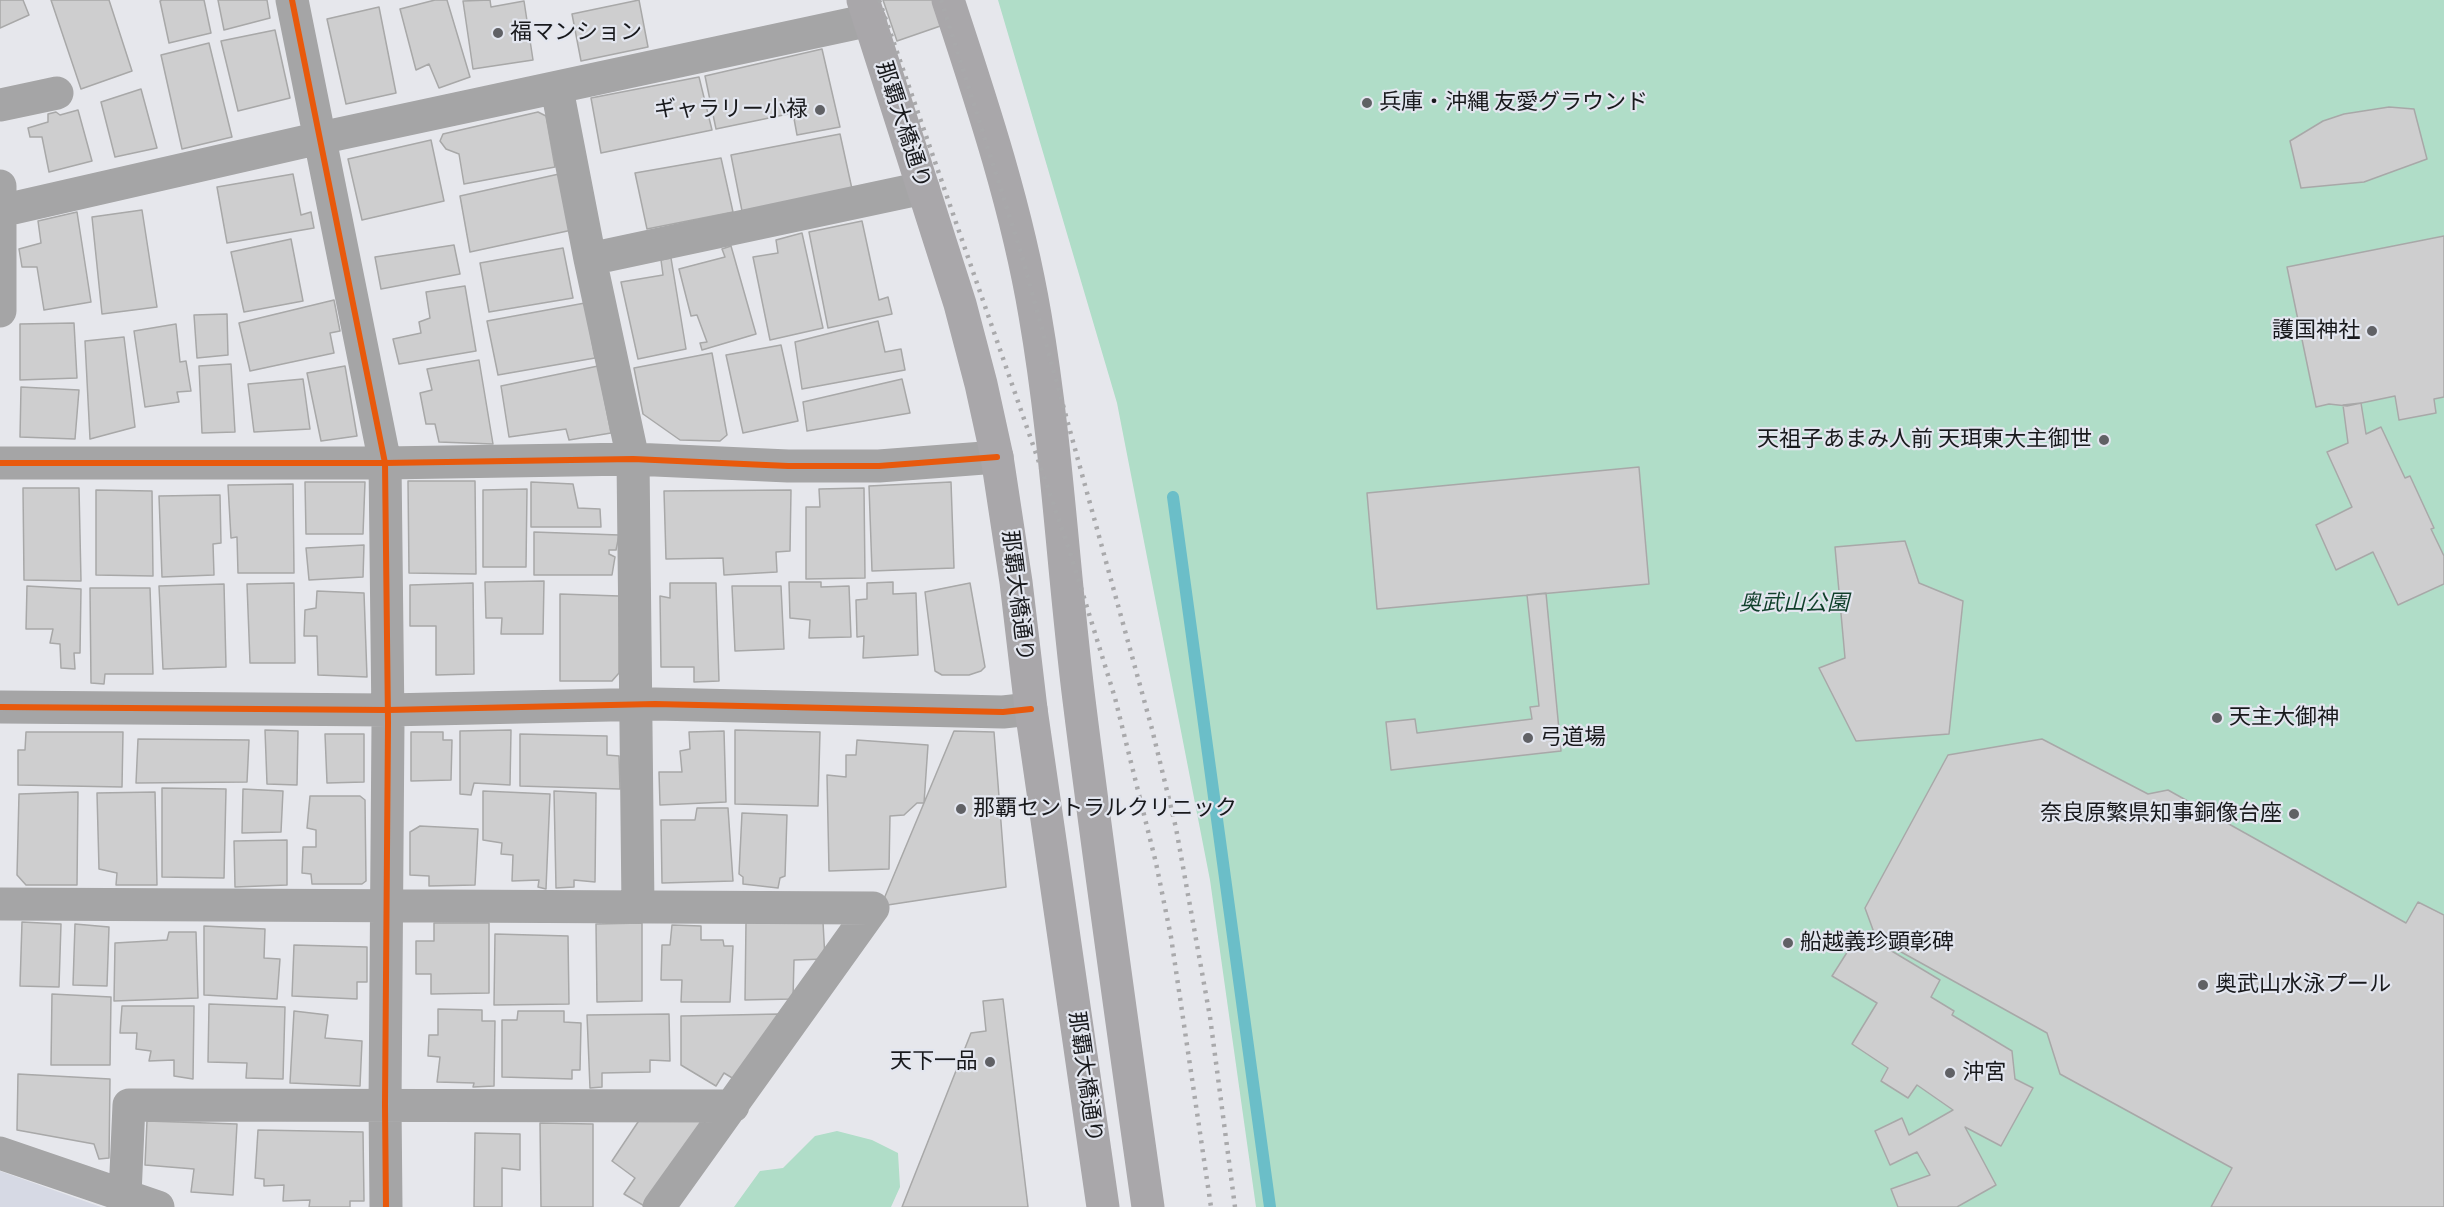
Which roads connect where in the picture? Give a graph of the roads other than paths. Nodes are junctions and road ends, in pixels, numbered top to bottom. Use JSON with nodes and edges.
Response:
{"nodes":[{"id":1,"x":292,"y":0,"type":"edge"},
{"id":2,"x":948,"y":0,"type":"edge"},
{"id":3,"x":866,"y":10,"type":"edge"},
{"id":4,"x":557,"y":88,"type":"junction"},
{"id":5,"x":57,"y":93,"type":"dead end"},
{"id":6,"x":0,"y":105,"type":"edge"},
{"id":7,"x":320,"y":138,"type":"junction"},
{"id":8,"x":923,"y":188,"type":"junction"},
{"id":9,"x":0,"y":199,"type":"edge"},
{"id":10,"x":590,"y":259,"type":"junction"},
{"id":11,"x":0,"y":274,"type":"edge"},
{"id":12,"x":0,"y":311,"type":"edge"},
{"id":13,"x":997,"y":457,"type":"junction"},
{"id":14,"x":633,"y":459,"type":"junction"},
{"id":15,"x":385,"y":463,"type":"junction"},
{"id":16,"x":0,"y":464,"type":"edge"},
{"id":17,"x":637,"y":705,"type":"junction"},
{"id":18,"x":0,"y":707,"type":"edge"},
{"id":19,"x":1031,"y":709,"type":"junction"},
{"id":20,"x":388,"y":710,"type":"junction"},
{"id":21,"x":0,"y":904,"type":"edge"},
{"id":22,"x":388,"y":906,"type":"junction"},
{"id":23,"x":638,"y":907,"type":"junction"},
{"id":24,"x":385,"y":1104,"type":"junction"},
{"id":25,"x":733,"y":1106,"type":"junction"},
{"id":26,"x":0,"y":1153,"type":"edge"},
{"id":27,"x":124,"y":1195,"type":"junction"},
{"id":28,"x":158,"y":1207,"type":"edge"},
{"id":29,"x":387,"y":1207,"type":"edge"},
{"id":30,"x":659,"y":1207,"type":"edge"},
{"id":31,"x":1103,"y":1207,"type":"edge"},
{"id":32,"x":1148,"y":1207,"type":"edge"}],
"edges":[{"from":1,"to":7,"type":"street"},
{"from":2,"to":32,"type":"main road","name":"那覇大橋通り"},
{"from":3,"to":4,"type":"street"},
{"from":3,"to":8,"type":"main road","name":"那覇大橋通り"},
{"from":4,"to":7,"type":"street"},
{"from":4,"to":10,"type":"street"},
{"from":5,"to":6,"type":"street"},
{"from":7,"to":9,"type":"street"},
{"from":7,"to":15,"type":"street"},
{"from":8,"to":10,"type":"street"},
{"from":8,"to":13,"type":"main road","name":"那覇大橋通り"},
{"from":9,"to":11,"type":"street"},
{"from":10,"to":14,"type":"street"},
{"from":11,"to":12,"type":"street"},
{"from":13,"to":14,"type":"street"},
{"from":13,"to":19,"type":"main road","name":"那覇大橋通り"},
{"from":14,"to":15,"type":"street"},
{"from":14,"to":17,"type":"street"},
{"from":15,"to":16,"type":"street"},
{"from":15,"to":20,"type":"street"},
{"from":17,"to":19,"type":"street"},
{"from":17,"to":20,"type":"street"},
{"from":17,"to":23,"type":"street"},
{"from":18,"to":20,"type":"street"},
{"from":19,"to":31,"type":"main road","name":"那覇大橋通り"},
{"from":20,"to":22,"type":"street"},
{"from":21,"to":22,"type":"street"},
{"from":22,"to":23,"type":"street"},
{"from":22,"to":24,"type":"street"},
{"from":23,"to":25,"type":"street"},
{"from":24,"to":25,"type":"street"},
{"from":24,"to":27,"type":"street"},
{"from":24,"to":29,"type":"street"},
{"from":25,"to":30,"type":"street"},
{"from":26,"to":27,"type":"street"},
{"from":27,"to":28,"type":"street"}]}
